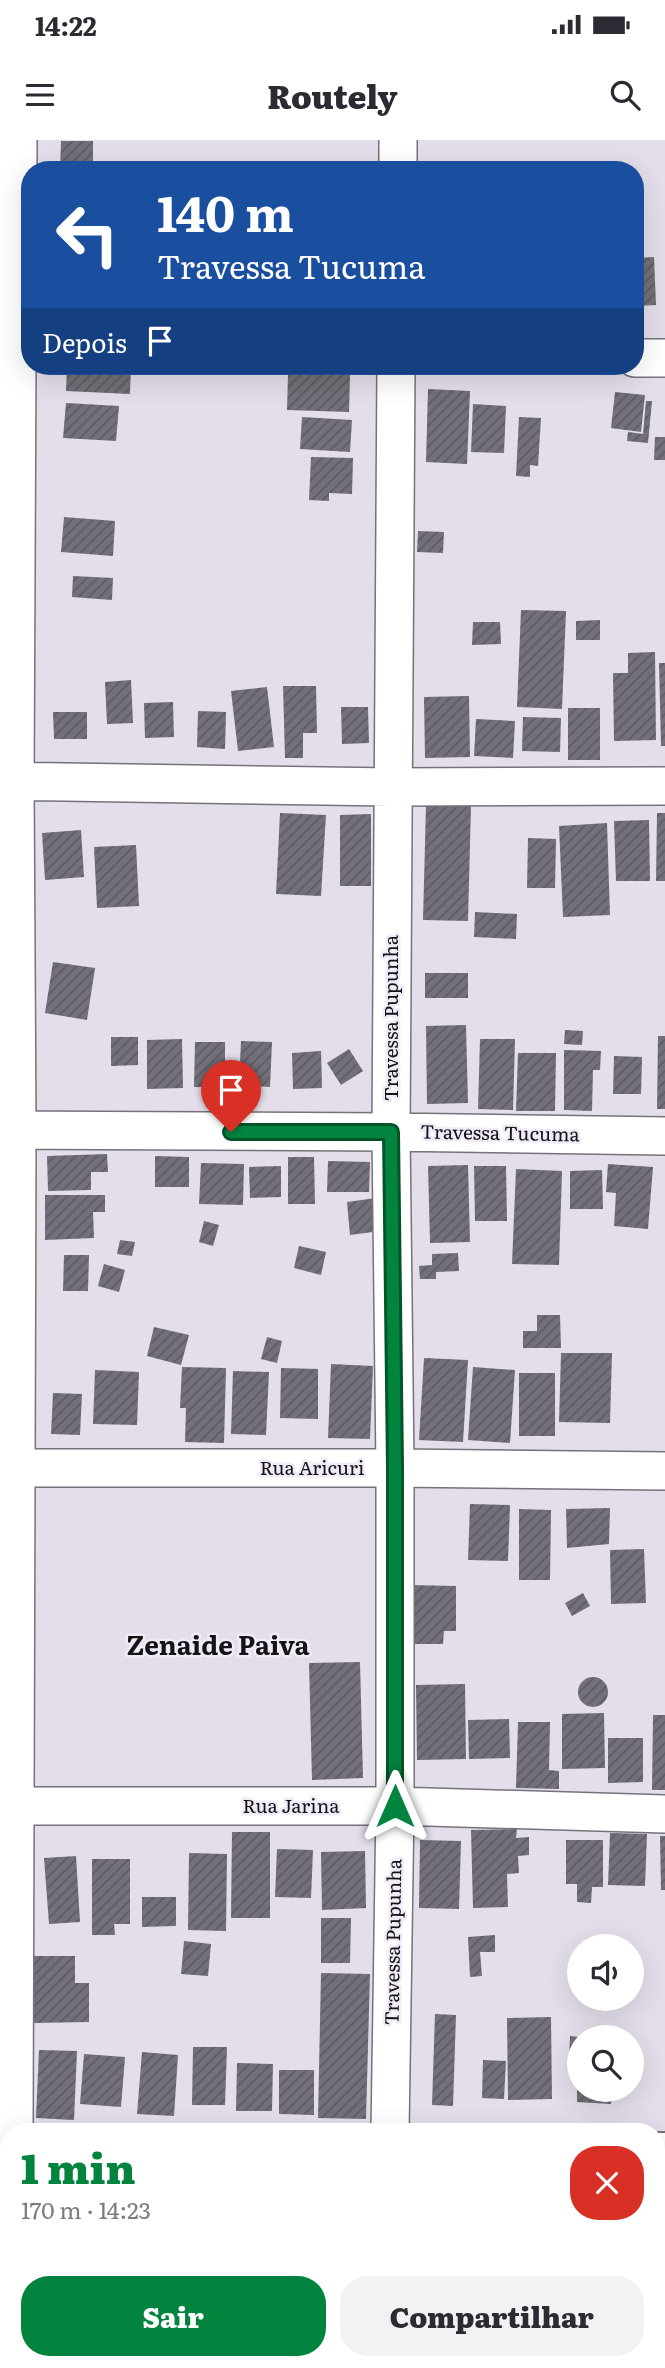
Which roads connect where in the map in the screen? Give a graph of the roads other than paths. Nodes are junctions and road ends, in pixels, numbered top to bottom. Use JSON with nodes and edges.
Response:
{"nodes":[{"id":1,"x":18,"y":140,"type":"edge"},
{"id":2,"x":398,"y":140,"type":"edge"},
{"id":3,"x":398,"y":161,"type":"edge"},
{"id":4,"x":644,"y":358,"type":"edge"},
{"id":5,"x":665,"y":358,"type":"edge"},
{"id":6,"x":396,"y":375,"type":"edge"},
{"id":7,"x":7,"y":782,"type":"edge"},
{"id":8,"x":665,"y":786,"type":"edge"},
{"id":9,"x":392,"y":787,"type":"junction"},
{"id":10,"x":8,"y":1131,"type":"edge"},
{"id":11,"x":391,"y":1132,"type":"junction"},
{"id":12,"x":665,"y":1136,"type":"edge"},
{"id":13,"x":8,"y":1468,"type":"edge"},
{"id":14,"x":395,"y":1468,"type":"junction"},
{"id":15,"x":665,"y":1471,"type":"edge"},
{"id":16,"x":395,"y":1806,"type":"junction"},
{"id":17,"x":7,"y":1807,"type":"edge"},
{"id":18,"x":665,"y":1814,"type":"edge"},
{"id":19,"x":14,"y":2123,"type":"edge"},
{"id":20,"x":390,"y":2123,"type":"edge"}],
"edges":[{"from":1,"to":7,"type":"street"},
{"from":2,"to":3,"type":"street"},
{"from":4,"to":5,"type":"street"},
{"from":6,"to":9,"type":"street","name":"Travessa Pupunha"},
{"from":7,"to":9,"type":"street"},
{"from":7,"to":10,"type":"street"},
{"from":8,"to":9,"type":"street"},
{"from":9,"to":11,"type":"street","name":"Travessa Pupunha"},
{"from":10,"to":11,"type":"street","name":"Travessa Tucuma"},
{"from":10,"to":13,"type":"street"},
{"from":11,"to":12,"type":"street","name":"Travessa Tucuma"},
{"from":11,"to":14,"type":"street","name":"Travessa Pupunha"},
{"from":13,"to":14,"type":"street","name":"Rua Aricuri"},
{"from":13,"to":17,"type":"street"},
{"from":14,"to":15,"type":"street","name":"Rua Aricuri"},
{"from":14,"to":16,"type":"street","name":"Travessa Pupunha"},
{"from":16,"to":17,"type":"street","name":"Rua Jarina"},
{"from":16,"to":18,"type":"street","name":"Rua Jarina"},
{"from":16,"to":20,"type":"street","name":"Travessa Pupunha"},
{"from":17,"to":19,"type":"street"}]}
